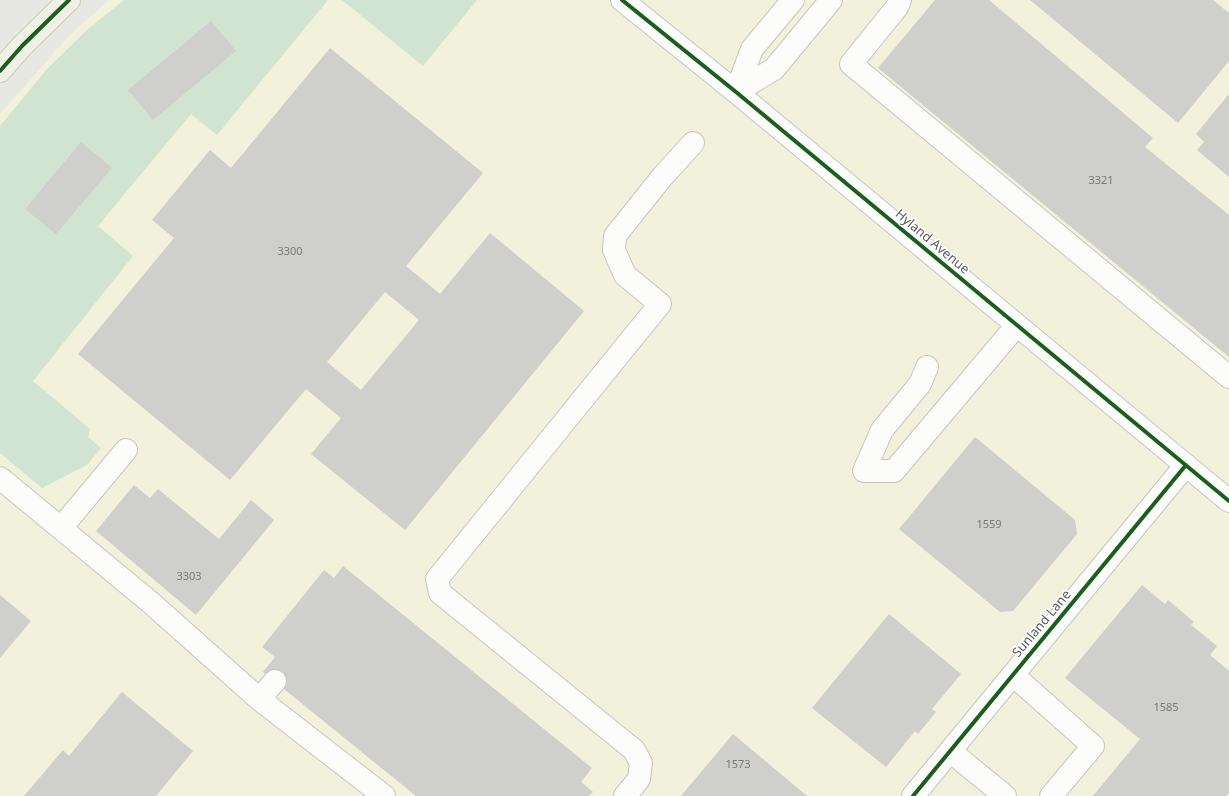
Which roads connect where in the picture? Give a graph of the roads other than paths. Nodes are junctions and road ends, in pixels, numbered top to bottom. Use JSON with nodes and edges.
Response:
{"nodes":[{"id":1,"x":69,"y":0,"type":"edge"},
{"id":2,"x":622,"y":0,"type":"edge"},
{"id":3,"x":793,"y":0,"type":"edge"},
{"id":4,"x":831,"y":0,"type":"edge"},
{"id":5,"x":900,"y":0,"type":"edge"},
{"id":6,"x":0,"y":71,"type":"edge"},
{"id":7,"x":736,"y":92,"type":"junction"},
{"id":8,"x":693,"y":143,"type":"dead end"},
{"id":9,"x":1017,"y":325,"type":"junction"},
{"id":10,"x":927,"y":366,"type":"dead end"},
{"id":11,"x":1229,"y":377,"type":"edge"},
{"id":12,"x":126,"y":450,"type":"dead end"},
{"id":13,"x":1186,"y":465,"type":"junction"},
{"id":14,"x":0,"y":478,"type":"edge"},
{"id":15,"x":1229,"y":501,"type":"edge"},
{"id":16,"x":61,"y":528,"type":"junction"},
{"id":17,"x":1013,"y":675,"type":"junction"},
{"id":18,"x":275,"y":681,"type":"dead end"},
{"id":19,"x":259,"y":699,"type":"junction"},
{"id":20,"x":950,"y":751,"type":"junction"},
{"id":21,"x":384,"y":796,"type":"edge"},
{"id":22,"x":625,"y":796,"type":"edge"},
{"id":23,"x":912,"y":796,"type":"edge"},
{"id":24,"x":1005,"y":796,"type":"edge"},
{"id":25,"x":1051,"y":796,"type":"edge"}],
"edges":[{"from":1,"to":6,"type":"main road"},
{"from":2,"to":7,"type":"street","name":"Hyland Avenue"},
{"from":3,"to":7,"type":"street"},
{"from":4,"to":7,"type":"street"},
{"from":5,"to":11,"type":"street"},
{"from":7,"to":9,"type":"street","name":"Hyland Avenue"},
{"from":8,"to":22,"type":"street"},
{"from":9,"to":10,"type":"street"},
{"from":9,"to":13,"type":"street","name":"Hyland Avenue"},
{"from":12,"to":16,"type":"street"},
{"from":13,"to":15,"type":"street","name":"Hyland Avenue"},
{"from":13,"to":17,"type":"street","name":"Sunland Lane"},
{"from":14,"to":16,"type":"street"},
{"from":16,"to":19,"type":"street"},
{"from":17,"to":20,"type":"street","name":"Sunland Lane"},
{"from":17,"to":25,"type":"street"},
{"from":18,"to":19,"type":"street"},
{"from":19,"to":21,"type":"street"},
{"from":20,"to":23,"type":"street","name":"Sunland Lane"},
{"from":20,"to":24,"type":"street"}]}
